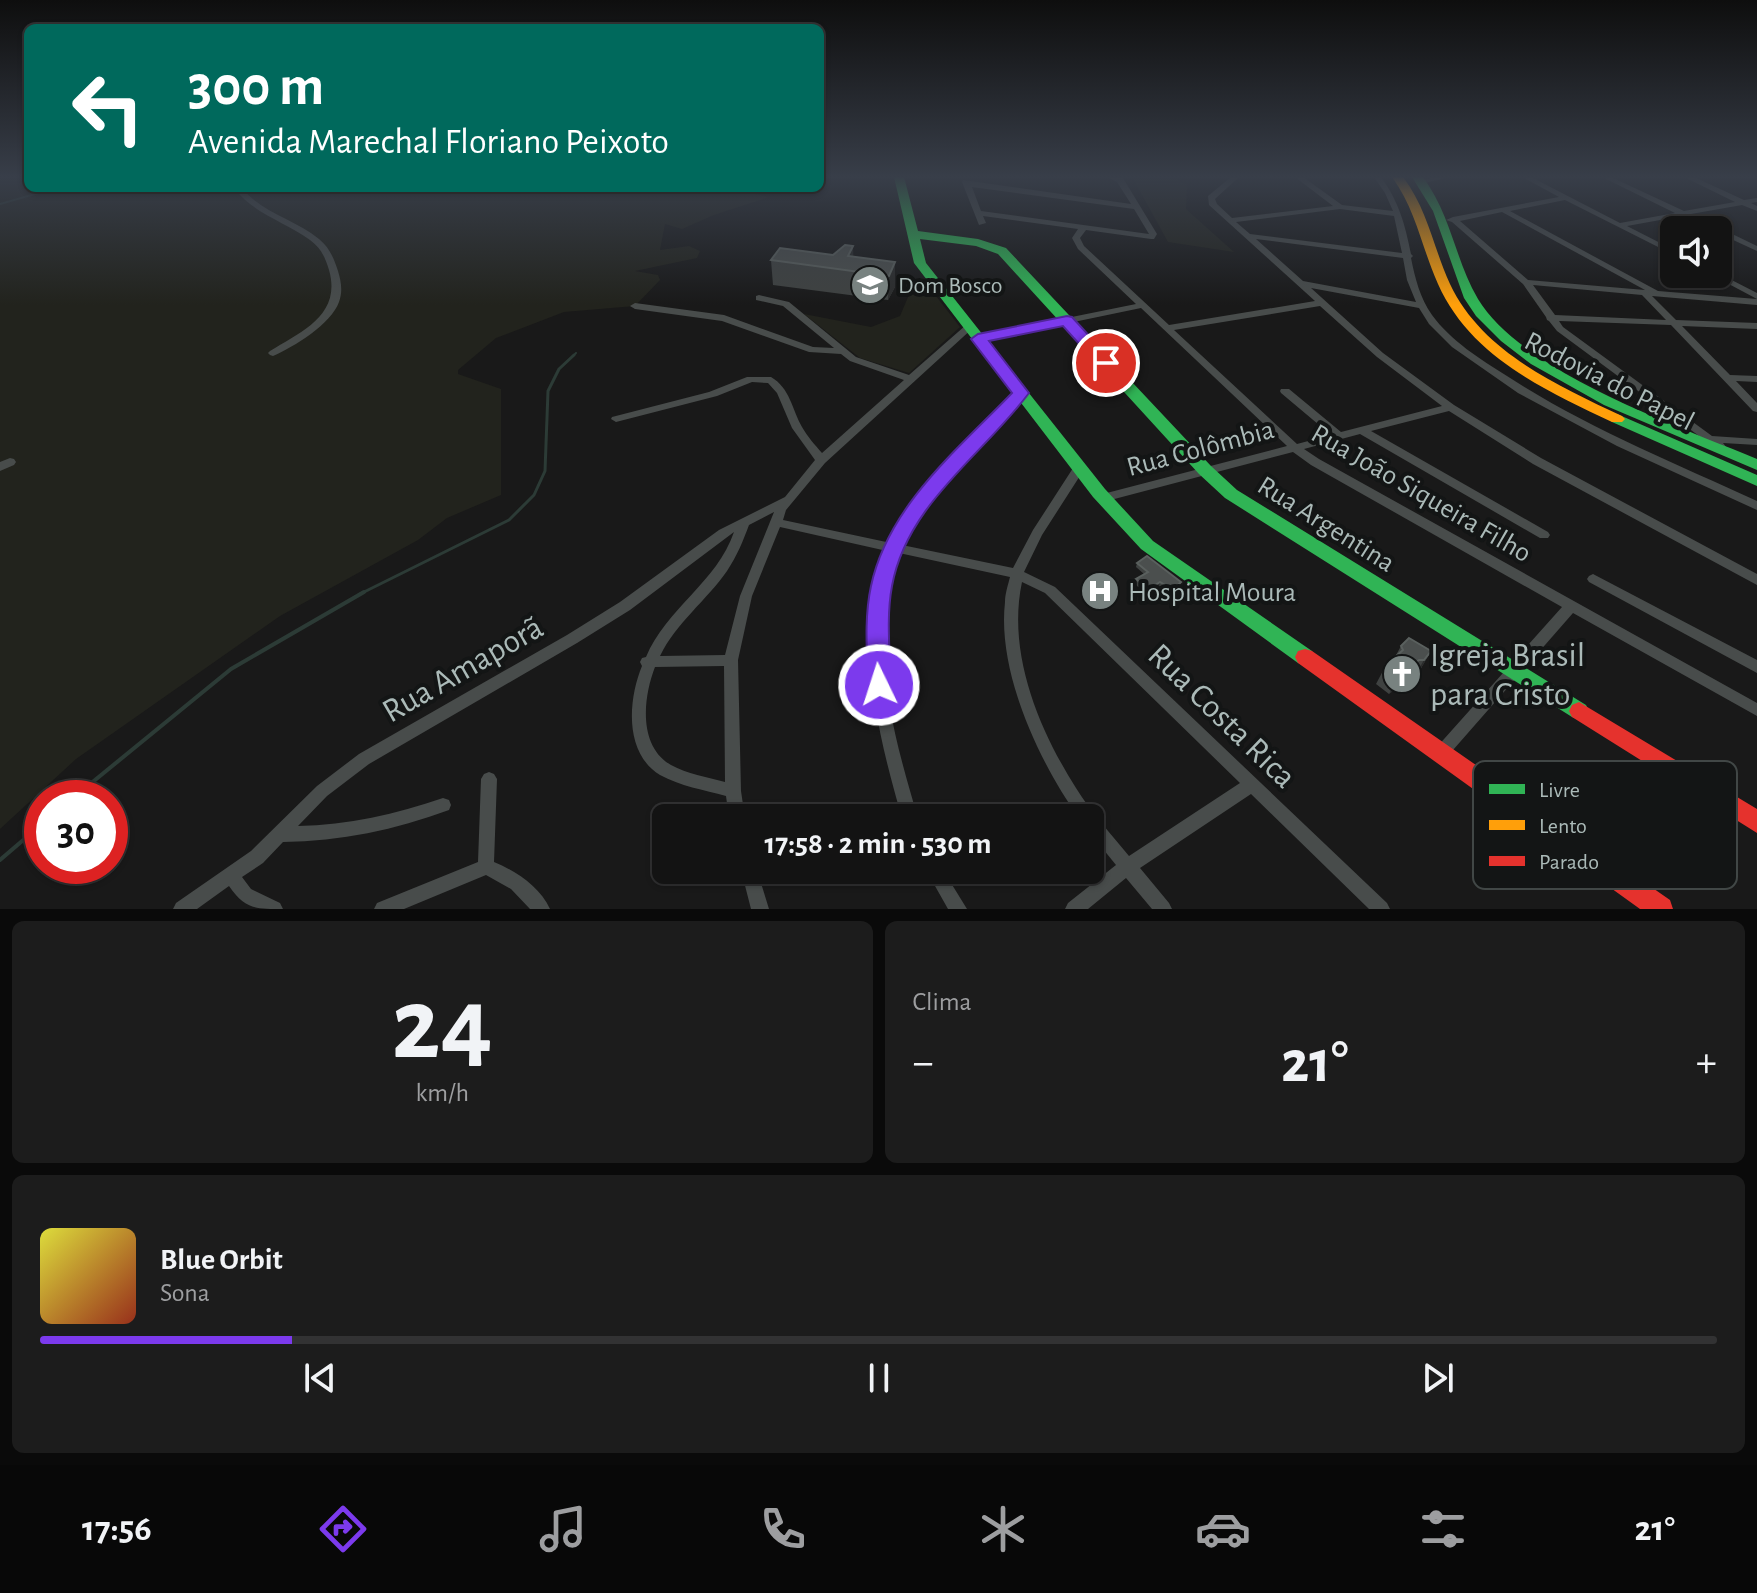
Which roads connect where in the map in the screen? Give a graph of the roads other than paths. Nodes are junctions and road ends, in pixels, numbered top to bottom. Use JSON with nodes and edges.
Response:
{"nodes":[{"id":1,"x":277,"y":219,"type":"edge"},
{"id":2,"x":909,"y":219,"type":"edge"},
{"id":3,"x":981,"y":219,"type":"edge"},
{"id":4,"x":1017,"y":219,"type":"edge"},
{"id":5,"x":1144,"y":219,"type":"edge"},
{"id":6,"x":1236,"y":219,"type":"edge"},
{"id":7,"x":1400,"y":219,"type":"edge"},
{"id":8,"x":1424,"y":219,"type":"edge"},
{"id":9,"x":1452,"y":219,"type":"edge"},
{"id":10,"x":1521,"y":219,"type":"edge"},
{"id":11,"x":1609,"y":219,"type":"edge"},
{"id":12,"x":1649,"y":219,"type":"edge"},
{"id":13,"x":1231,"y":220,"type":"joint"},
{"id":14,"x":1449,"y":220,"type":"junction"},
{"id":15,"x":982,"y":223,"type":"dead end"},
{"id":16,"x":1620,"y":225,"type":"junction"},
{"id":17,"x":1082,"y":230,"type":"junction"},
{"id":18,"x":912,"y":234,"type":"junction"},
{"id":19,"x":1250,"y":235,"type":"junction"},
{"id":20,"x":1732,"y":237,"type":"edge"},
{"id":21,"x":1660,"y":246,"type":"edge"},
{"id":22,"x":1757,"y":249,"type":"edge"},
{"id":23,"x":1409,"y":256,"type":"junction"},
{"id":24,"x":1526,"y":282,"type":"junction"},
{"id":25,"x":1303,"y":284,"type":"junction"},
{"id":26,"x":1732,"y":284,"type":"edge"},
{"id":27,"x":1644,"y":292,"type":"junction"},
{"id":28,"x":1658,"y":293,"type":"junction"},
{"id":29,"x":759,"y":298,"type":"dead end"},
{"id":30,"x":1757,"y":299,"type":"edge"},
{"id":31,"x":1321,"y":303,"type":"junction"},
{"id":32,"x":1143,"y":305,"type":"junction"},
{"id":33,"x":635,"y":306,"type":"dead end"},
{"id":34,"x":1422,"y":306,"type":"junction"},
{"id":35,"x":1550,"y":318,"type":"junction"},
{"id":36,"x":1067,"y":321,"type":"junction"},
{"id":37,"x":1673,"y":323,"type":"junction"},
{"id":38,"x":1757,"y":326,"type":"edge"},
{"id":39,"x":1167,"y":328,"type":"junction"},
{"id":40,"x":974,"y":333,"type":"junction"},
{"id":41,"x":840,"y":351,"type":"junction"},
{"id":42,"x":273,"y":353,"type":"dead end"},
{"id":43,"x":1726,"y":378,"type":"junction"},
{"id":44,"x":911,"y":379,"type":"junction"},
{"id":45,"x":1757,"y":379,"type":"edge"},
{"id":46,"x":1285,"y":391,"type":"dead end"},
{"id":47,"x":1021,"y":393,"type":"junction"},
{"id":48,"x":1450,"y":407,"type":"junction"},
{"id":49,"x":1757,"y":409,"type":"edge"},
{"id":50,"x":616,"y":419,"type":"dead end"},
{"id":51,"x":1363,"y":431,"type":"junction"},
{"id":52,"x":1339,"y":436,"type":"junction"},
{"id":53,"x":1710,"y":439,"type":"junction"},
{"id":54,"x":1757,"y":442,"type":"edge"},
{"id":55,"x":1294,"y":447,"type":"junction"},
{"id":56,"x":1726,"y":451,"type":"junction"},
{"id":57,"x":821,"y":460,"type":"junction"},
{"id":58,"x":1757,"y":465,"type":"edge"},
{"id":59,"x":1079,"y":468,"type":"junction"},
{"id":60,"x":1205,"y":470,"type":"junction"},
{"id":61,"x":1757,"y":481,"type":"edge"},
{"id":62,"x":1103,"y":498,"type":"junction"},
{"id":63,"x":787,"y":500,"type":"junction"},
{"id":64,"x":1757,"y":506,"type":"edge"},
{"id":65,"x":744,"y":521,"type":"junction"},
{"id":66,"x":775,"y":522,"type":"junction"},
{"id":67,"x":1544,"y":535,"type":"dead end"},
{"id":68,"x":893,"y":548,"type":"junction"},
{"id":69,"x":1017,"y":574,"type":"junction"},
{"id":70,"x":1593,"y":579,"type":"dead end"},
{"id":71,"x":1757,"y":580,"type":"edge"},
{"id":72,"x":1571,"y":606,"type":"junction"},
{"id":73,"x":731,"y":660,"type":"junction"},
{"id":74,"x":647,"y":662,"type":"junction"},
{"id":75,"x":1757,"y":667,"type":"edge"},
{"id":76,"x":1515,"y":671,"type":"junction"},
{"id":77,"x":1757,"y":710,"type":"edge"},
{"id":78,"x":1441,"y":753,"type":"junction"},
{"id":79,"x":1659,"y":761,"type":"edge"},
{"id":80,"x":1473,"y":776,"type":"edge"},
{"id":81,"x":489,"y":779,"type":"dead end"},
{"id":82,"x":1252,"y":784,"type":"junction"},
{"id":83,"x":733,"y":791,"type":"junction"},
{"id":84,"x":735,"y":804,"type":"edge"},
{"id":85,"x":906,"y":804,"type":"edge"},
{"id":86,"x":1080,"y":804,"type":"edge"},
{"id":87,"x":443,"y":805,"type":"dead end"},
{"id":88,"x":1737,"y":810,"type":"edge"},
{"id":89,"x":1757,"y":822,"type":"edge"},
{"id":90,"x":282,"y":834,"type":"junction"},
{"id":91,"x":1104,"y":838,"type":"edge"},
{"id":92,"x":486,"y":867,"type":"junction"},
{"id":93,"x":1127,"y":867,"type":"junction"},
{"id":94,"x":232,"y":877,"type":"junction"},
{"id":95,"x":753,"y":884,"type":"edge"},
{"id":96,"x":943,"y":884,"type":"edge"},
{"id":97,"x":1629,"y":889,"type":"edge"},
{"id":98,"x":1631,"y":889,"type":"edge"},
{"id":99,"x":182,"y":909,"type":"edge"},
{"id":100,"x":274,"y":909,"type":"edge"},
{"id":101,"x":383,"y":909,"type":"edge"},
{"id":102,"x":541,"y":909,"type":"edge"},
{"id":103,"x":760,"y":909,"type":"edge"},
{"id":104,"x":958,"y":909,"type":"edge"},
{"id":105,"x":1074,"y":909,"type":"edge"},
{"id":106,"x":1163,"y":909,"type":"edge"},
{"id":107,"x":1381,"y":909,"type":"edge"},
{"id":108,"x":1642,"y":909,"type":"edge"},
{"id":109,"x":1661,"y":909,"type":"edge"}],
"edges":[{"from":1,"to":42,"type":"street"},
{"from":2,"to":18,"type":"main road"},
{"from":3,"to":15,"type":"street"},
{"from":4,"to":17,"type":"street"},
{"from":5,"to":17,"type":"street"},
{"from":6,"to":13,"type":"street"},
{"from":7,"to":23,"type":"street"},
{"from":8,"to":61,"type":"main road","name":"Rodovia do Papel"},
{"from":9,"to":14,"type":"street"},
{"from":10,"to":28,"type":"street"},
{"from":11,"to":16,"type":"street"},
{"from":12,"to":16,"type":"street"},
{"from":13,"to":19,"type":"street"},
{"from":14,"to":24,"type":"street"},
{"from":14,"to":56,"type":"main road"},
{"from":16,"to":21,"type":"street"},
{"from":17,"to":32,"type":"street","name":"Rua João Siqueira Filho"},
{"from":18,"to":36,"type":"main road","name":"Rua Argentina"},
{"from":18,"to":40,"type":"main road"},
{"from":19,"to":23,"type":"street"},
{"from":19,"to":25,"type":"street"},
{"from":20,"to":22,"type":"street"},
{"from":23,"to":34,"type":"street"},
{"from":24,"to":27,"type":"street"},
{"from":24,"to":35,"type":"street"},
{"from":25,"to":31,"type":"street"},
{"from":25,"to":34,"type":"street"},
{"from":26,"to":30,"type":"street"},
{"from":27,"to":28,"type":"street"},
{"from":27,"to":37,"type":"street"},
{"from":28,"to":30,"type":"street"},
{"from":29,"to":41,"type":"street"},
{"from":31,"to":39,"type":"street"},
{"from":31,"to":48,"type":"street"},
{"from":32,"to":36,"type":"street"},
{"from":32,"to":39,"type":"street","name":"Rua João Siqueira Filho"},
{"from":33,"to":41,"type":"street"},
{"from":34,"to":64,"type":"street"},
{"from":35,"to":37,"type":"street"},
{"from":35,"to":53,"type":"street"},
{"from":36,"to":40,"type":"street"},
{"from":36,"to":60,"type":"main road","name":"Rua Argentina"},
{"from":37,"to":38,"type":"street"},
{"from":37,"to":43,"type":"street"},
{"from":39,"to":55,"type":"street","name":"Rua João Siqueira Filho"},
{"from":40,"to":44,"type":"street"},
{"from":40,"to":47,"type":"main road"},
{"from":41,"to":44,"type":"street"},
{"from":43,"to":45,"type":"street"},
{"from":43,"to":49,"type":"street"},
{"from":44,"to":57,"type":"street"},
{"from":46,"to":52,"type":"street"},
{"from":47,"to":59,"type":"main road"},
{"from":47,"to":68,"type":"street"},
{"from":48,"to":51,"type":"street","name":"Rua Colômbia"},
{"from":48,"to":71,"type":"street"},
{"from":50,"to":57,"type":"street"},
{"from":51,"to":52,"type":"street","name":"Rua Colômbia"},
{"from":51,"to":67,"type":"street"},
{"from":52,"to":55,"type":"street","name":"Rua Colômbia"},
{"from":53,"to":54,"type":"street"},
{"from":53,"to":56,"type":"street"},
{"from":55,"to":60,"type":"street","name":"Rua Colômbia"},
{"from":55,"to":72,"type":"street","name":"Rua João Siqueira Filho"},
{"from":56,"to":58,"type":"main road"},
{"from":57,"to":63,"type":"street"},
{"from":59,"to":62,"type":"main road"},
{"from":59,"to":69,"type":"street"},
{"from":60,"to":62,"type":"street","name":"Rua Colômbia"},
{"from":60,"to":76,"type":"main road","name":"Rua Argentina"},
{"from":62,"to":78,"type":"main road"},
{"from":63,"to":65,"type":"street","name":"Rua Amaporã"},
{"from":63,"to":66,"type":"street"},
{"from":65,"to":74,"type":"street"},
{"from":65,"to":90,"type":"street","name":"Rua Amaporã"},
{"from":66,"to":68,"type":"street","name":"Rua Costa Rica"},
{"from":66,"to":73,"type":"street"},
{"from":68,"to":69,"type":"street","name":"Rua Costa Rica"},
{"from":68,"to":85,"type":"street"},
{"from":69,"to":82,"type":"street","name":"Rua Costa Rica"},
{"from":69,"to":86,"type":"street"},
{"from":70,"to":75,"type":"street"},
{"from":72,"to":76,"type":"street"},
{"from":72,"to":77,"type":"street","name":"Rua João Siqueira Filho"},
{"from":73,"to":74,"type":"street"},
{"from":73,"to":83,"type":"street"},
{"from":74,"to":83,"type":"street"},
{"from":76,"to":78,"type":"street"},
{"from":76,"to":79,"type":"main road","name":"Rua Argentina"},
{"from":78,"to":80,"type":"main road"},
{"from":81,"to":92,"type":"street"},
{"from":82,"to":93,"type":"street"},
{"from":82,"to":107,"type":"street","name":"Rua Costa Rica"},
{"from":83,"to":84,"type":"street"},
{"from":87,"to":90,"type":"street"},
{"from":88,"to":89,"type":"main road","name":"Rua Argentina"},
{"from":90,"to":94,"type":"street","name":"Rua Amaporã"},
{"from":91,"to":93,"type":"street"},
{"from":92,"to":101,"type":"street"},
{"from":92,"to":102,"type":"street"},
{"from":93,"to":105,"type":"street"},
{"from":93,"to":106,"type":"street"},
{"from":94,"to":99,"type":"street","name":"Rua Amaporã"},
{"from":94,"to":100,"type":"street"},
{"from":95,"to":103,"type":"street"},
{"from":96,"to":104,"type":"street"},
{"from":97,"to":108,"type":"main road"},
{"from":98,"to":109,"type":"main road"}]}
